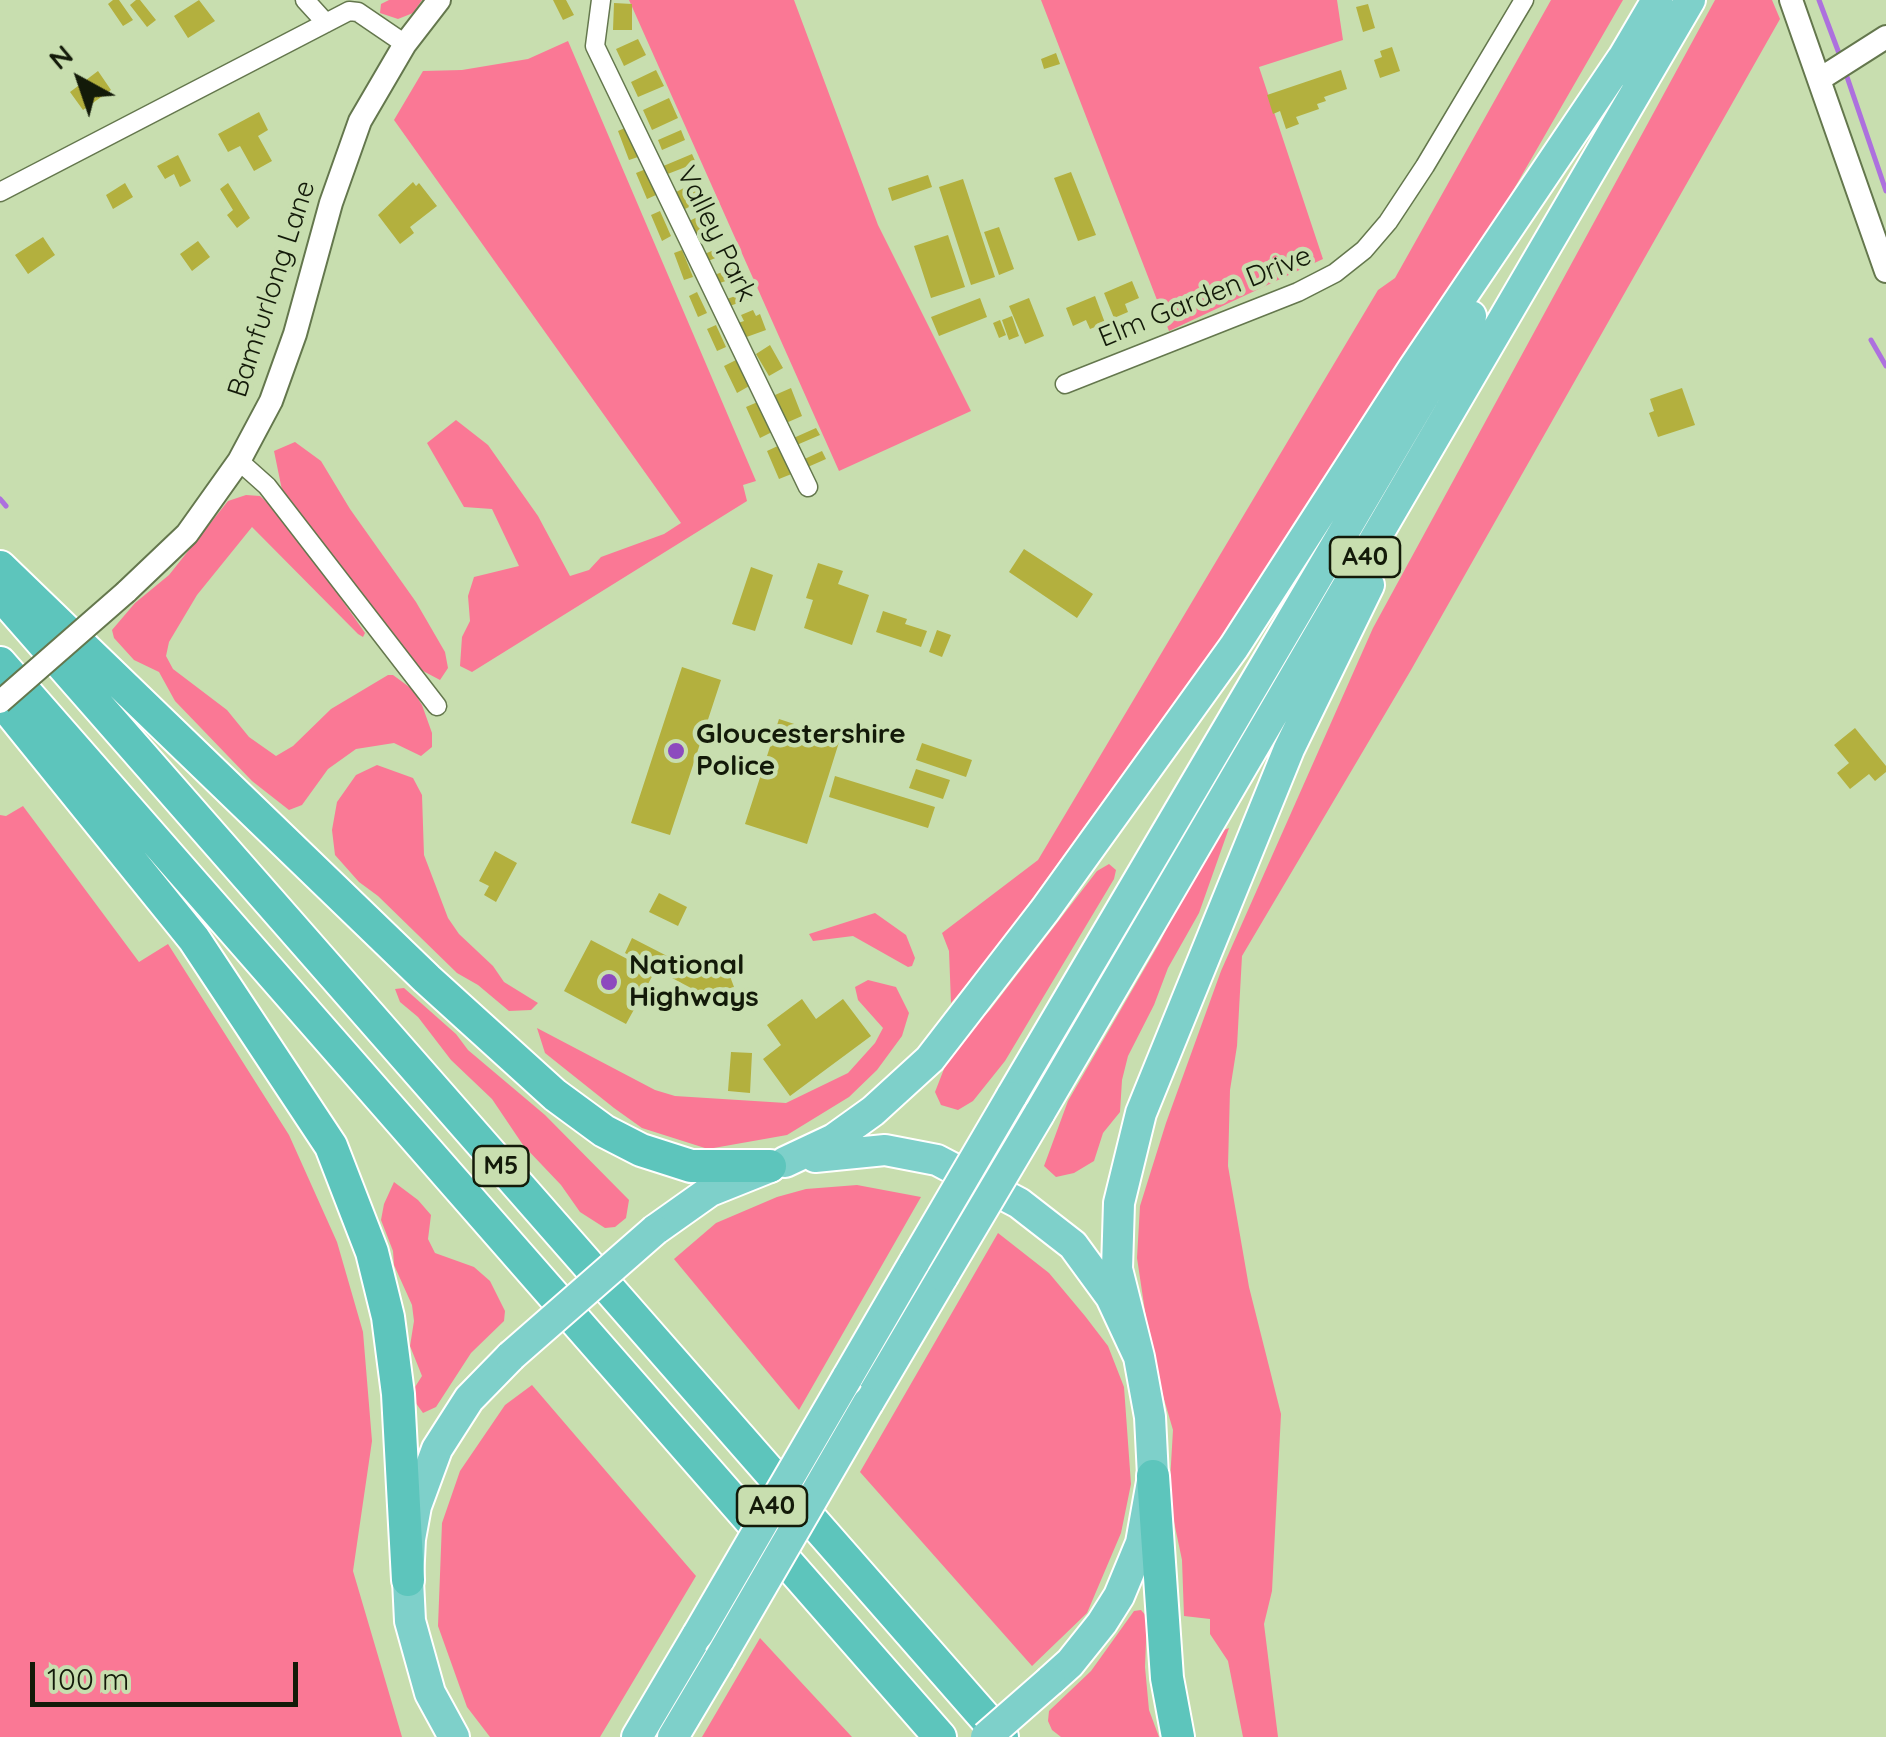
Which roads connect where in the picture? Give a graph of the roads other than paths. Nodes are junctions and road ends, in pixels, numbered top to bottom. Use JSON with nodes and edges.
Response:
{"nodes":[{"id":1,"x":305,"y":0,"type":"edge"},
{"id":2,"x":439,"y":0,"type":"edge"},
{"id":3,"x":601,"y":0,"type":"edge"},
{"id":4,"x":1524,"y":0,"type":"edge"},
{"id":5,"x":1656,"y":0,"type":"edge"},
{"id":6,"x":1690,"y":0,"type":"edge"},
{"id":7,"x":1791,"y":0,"type":"edge"},
{"id":8,"x":326,"y":22,"type":"junction"},
{"id":9,"x":1886,"y":38,"type":"edge"},
{"id":10,"x":405,"y":44,"type":"junction"},
{"id":11,"x":1622,"y":60,"type":"junction"},
{"id":12,"x":1820,"y":79,"type":"junction"},
{"id":13,"x":0,"y":192,"type":"edge"},
{"id":14,"x":1886,"y":272,"type":"edge"},
{"id":15,"x":1489,"y":345,"type":"junction"},
{"id":16,"x":1065,"y":384,"type":"dead end"},
{"id":17,"x":239,"y":461,"type":"junction"},
{"id":18,"x":808,"y":487,"type":"dead end"},
{"id":19,"x":0,"y":567,"type":"edge"},
{"id":20,"x":0,"y":594,"type":"edge"},
{"id":21,"x":0,"y":663,"type":"edge"},
{"id":22,"x":0,"y":700,"type":"edge"},
{"id":23,"x":437,"y":706,"type":"dead end"},
{"id":24,"x":777,"y":1164,"type":"junction"},
{"id":25,"x":1139,"y":1357,"type":"junction"},
{"id":26,"x":1153,"y":1476,"type":"junction"},
{"id":27,"x":408,"y":1580,"type":"junction"},
{"id":28,"x":430,"y":1693,"type":"junction"},
{"id":29,"x":437,"y":1737,"type":"edge"},
{"id":30,"x":454,"y":1737,"type":"edge"},
{"id":31,"x":637,"y":1737,"type":"edge"},
{"id":32,"x":673,"y":1737,"type":"edge"},
{"id":33,"x":940,"y":1737,"type":"edge"},
{"id":34,"x":986,"y":1737,"type":"edge"},
{"id":35,"x":1002,"y":1737,"type":"edge"},
{"id":36,"x":1178,"y":1737,"type":"edge"}],
"edges":[{"from":1,"to":8,"type":"street"},
{"from":2,"to":10,"type":"street","name":"Bamfurlong Lane"},
{"from":3,"to":18,"type":"street","name":"Valley Park"},
{"from":4,"to":16,"type":"street","name":"Elm Garden Drive"},
{"from":5,"to":11,"type":"highway","number":"A40"},
{"from":6,"to":15,"type":"highway","number":"A40"},
{"from":7,"to":12,"type":"street"},
{"from":8,"to":10,"type":"street"},
{"from":8,"to":13,"type":"street"},
{"from":9,"to":12,"type":"street"},
{"from":10,"to":17,"type":"street","name":"Bamfurlong Lane"},
{"from":11,"to":24,"type":"highway"},
{"from":11,"to":31,"type":"highway","number":"A40","bridge":true},
{"from":12,"to":14,"type":"street"},
{"from":15,"to":25,"type":"highway"},
{"from":15,"to":32,"type":"highway","number":"A40","bridge":true},
{"from":17,"to":22,"type":"street","name":"Bamfurlong Lane","bridge":true},
{"from":17,"to":23,"type":"street"},
{"from":19,"to":24,"type":"highway"},
{"from":20,"to":35,"type":"highway","number":"M5"},
{"from":21,"to":33,"type":"highway","number":"M5"},
{"from":22,"to":27,"type":"highway"},
{"from":24,"to":25,"type":"highway"},
{"from":24,"to":27,"type":"highway","bridge":true},
{"from":25,"to":26,"type":"highway"},
{"from":26,"to":34,"type":"highway","bridge":true},
{"from":26,"to":36,"type":"highway"},
{"from":27,"to":28,"type":"highway"},
{"from":28,"to":29,"type":"highway"},
{"from":28,"to":30,"type":"highway"}]}
